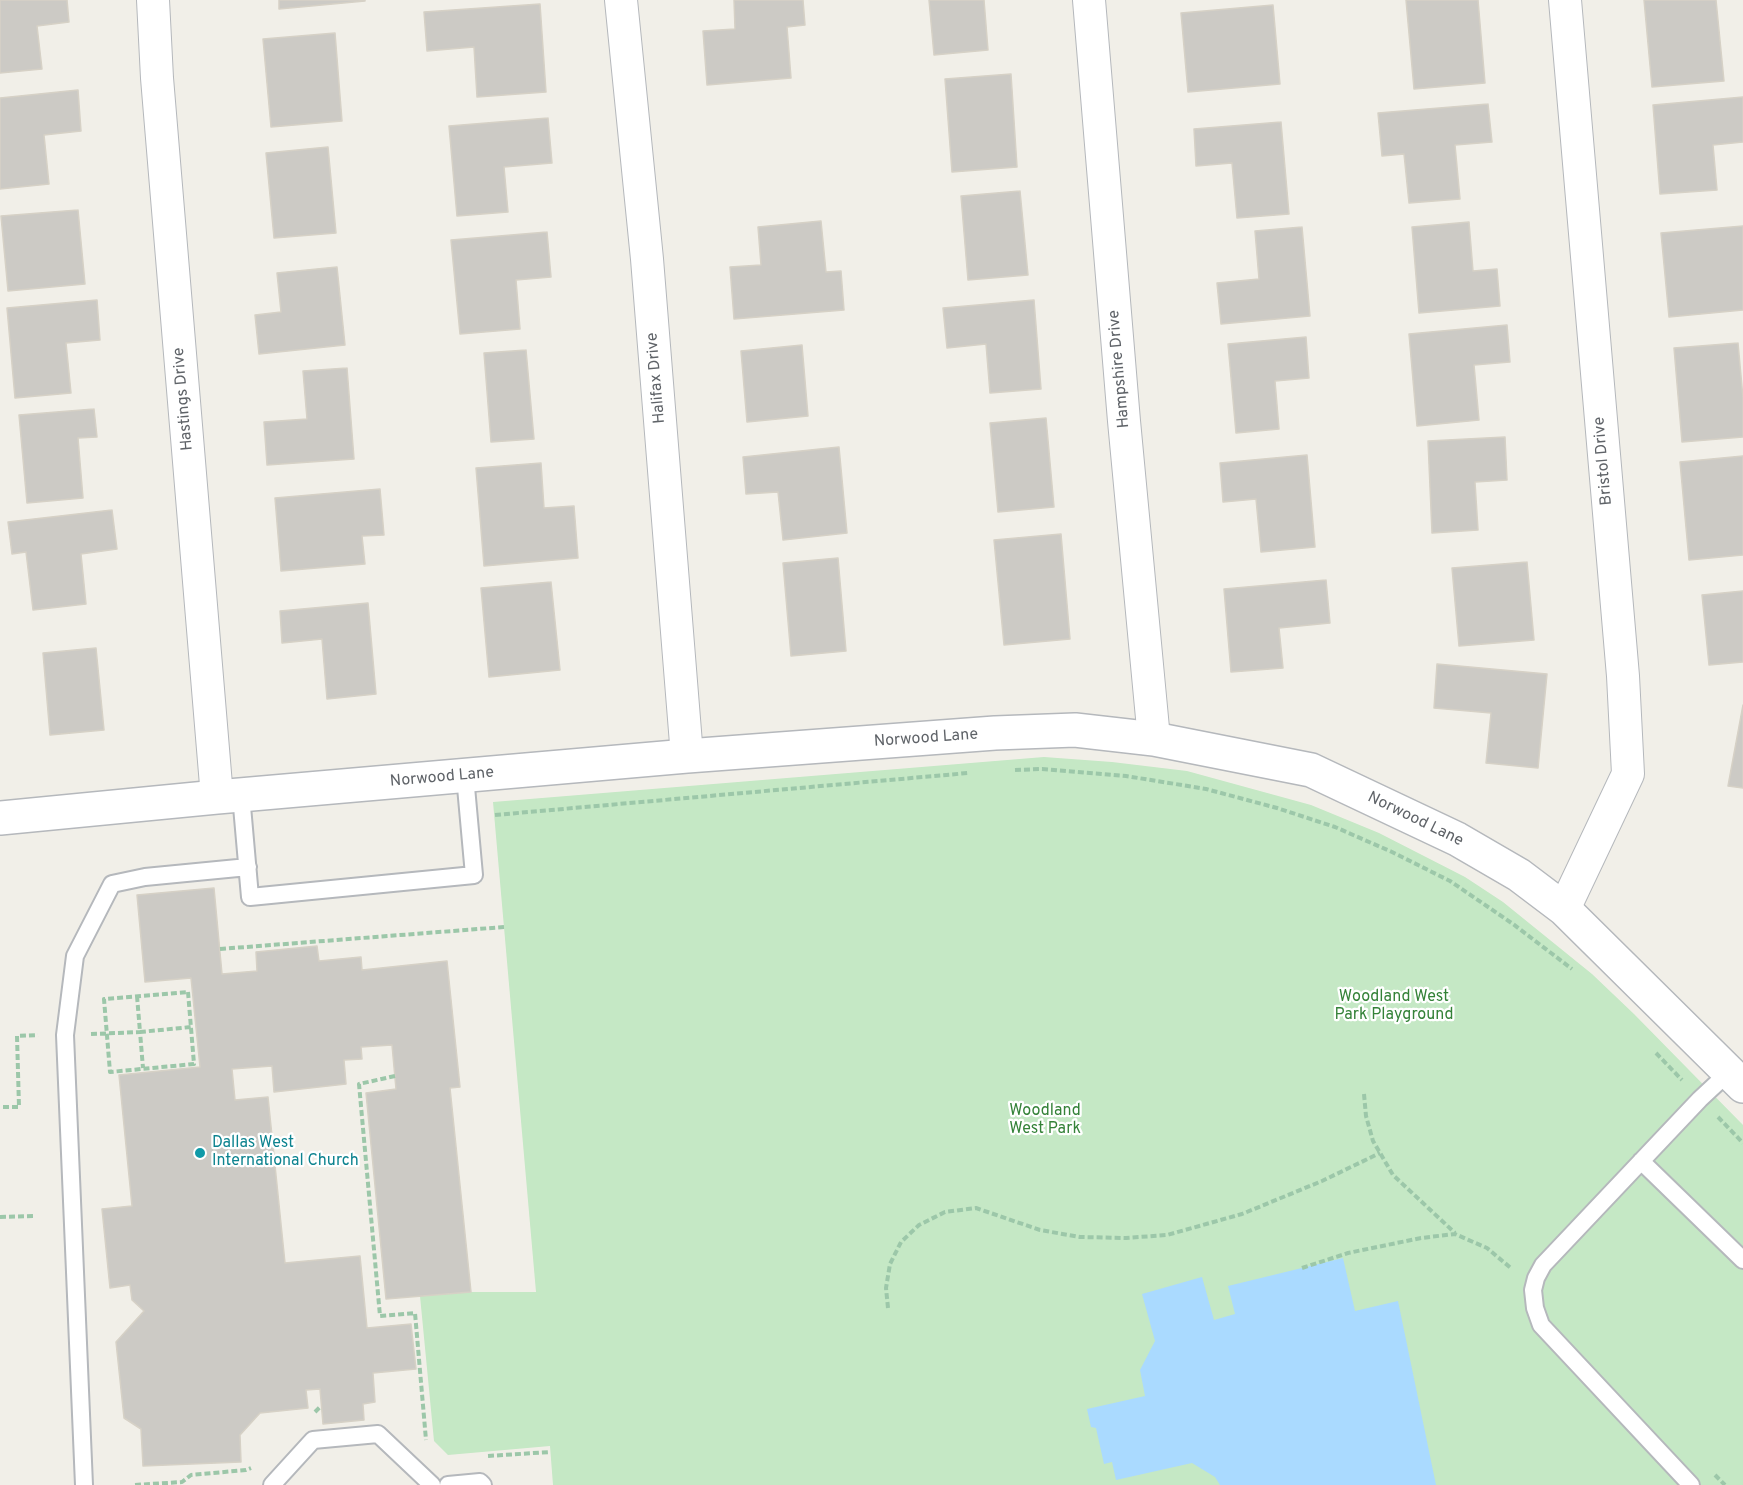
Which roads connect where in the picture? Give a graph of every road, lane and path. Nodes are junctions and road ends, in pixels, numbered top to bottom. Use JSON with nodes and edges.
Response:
{"nodes":[{"id":1,"x":153,"y":0,"type":"edge"},
{"id":2,"x":621,"y":0,"type":"edge"},
{"id":3,"x":1089,"y":0,"type":"edge"},
{"id":4,"x":1565,"y":0,"type":"edge"},
{"id":5,"x":1154,"y":738,"type":"junction"},
{"id":6,"x":687,"y":756,"type":"junction"},
{"id":7,"x":1013,"y":770,"type":"dead end"},
{"id":8,"x":970,"y":773,"type":"dead end"},
{"id":9,"x":465,"y":776,"type":"junction"},
{"id":10,"x":230,"y":796,"type":"junction"},
{"id":11,"x":469,"y":817,"type":"junction"},
{"id":12,"x":0,"y":818,"type":"edge"},
{"id":13,"x":248,"y":867,"type":"junction"},
{"id":14,"x":1563,"y":909,"type":"junction"},
{"id":15,"x":504,"y":927,"type":"dead end"},
{"id":16,"x":220,"y":949,"type":"dead end"},
{"id":17,"x":1578,"y":974,"type":"dead end"},
{"id":18,"x":137,"y":996,"type":"junction"},
{"id":19,"x":191,"y":1027,"type":"junction"},
{"id":20,"x":140,"y":1032,"type":"junction"},
{"id":21,"x":107,"y":1035,"type":"junction"},
{"id":22,"x":1654,"y":1051,"type":"dead end"},
{"id":23,"x":143,"y":1068,"type":"junction"},
{"id":24,"x":395,"y":1076,"type":"dead end"},
{"id":25,"x":1736,"y":1079,"type":"edge"},
{"id":26,"x":1364,"y":1094,"type":"dead end"},
{"id":27,"x":1700,"y":1099,"type":"junction"},
{"id":28,"x":1743,"y":1143,"type":"edge"},
{"id":29,"x":1380,"y":1153,"type":"junction"},
{"id":30,"x":1641,"y":1161,"type":"junction"},
{"id":31,"x":33,"y":1216,"type":"dead end"},
{"id":32,"x":0,"y":1217,"type":"edge"},
{"id":33,"x":1455,"y":1234,"type":"dead end"},
{"id":34,"x":1743,"y":1260,"type":"edge"},
{"id":35,"x":888,"y":1308,"type":"dead end"},
{"id":36,"x":321,"y":1406,"type":"dead end"},
{"id":37,"x":314,"y":1413,"type":"dead end"},
{"id":38,"x":418,"y":1433,"type":"dead end"},
{"id":39,"x":426,"y":1440,"type":"junction"},
{"id":40,"x":433,"y":1447,"type":"dead end"},
{"id":41,"x":550,"y":1452,"type":"dead end"},
{"id":42,"x":481,"y":1457,"type":"dead end"},
{"id":43,"x":255,"y":1466,"type":"dead end"},
{"id":44,"x":84,"y":1485,"type":"edge"},
{"id":45,"x":135,"y":1485,"type":"edge"},
{"id":46,"x":272,"y":1485,"type":"edge"},
{"id":47,"x":432,"y":1485,"type":"edge"},
{"id":48,"x":448,"y":1485,"type":"edge"},
{"id":49,"x":483,"y":1485,"type":"edge"},
{"id":50,"x":1691,"y":1485,"type":"edge"}],
"edges":[{"from":1,"to":10,"type":"street","name":"Hastings Drive"},
{"from":2,"to":6,"type":"street","name":"Halifax Drive"},
{"from":3,"to":5,"type":"street","name":"Hampshire Drive"},
{"from":4,"to":14,"type":"street","name":"Bristol Drive"},
{"from":5,"to":6,"type":"street","name":"Norwood Lane"},
{"from":5,"to":14,"type":"street","name":"Norwood Lane"},
{"from":6,"to":9,"type":"street","name":"Norwood Lane"},
{"from":7,"to":17,"type":"path"},
{"from":8,"to":11,"type":"path"},
{"from":9,"to":10,"type":"street","name":"Norwood Lane"},
{"from":9,"to":11,"type":"lane"},
{"from":10,"to":12,"type":"street","name":"Norwood Lane"},
{"from":10,"to":13,"type":"lane"},
{"from":11,"to":13,"type":"lane"},
{"from":13,"to":44,"type":"lane"},
{"from":14,"to":25,"type":"street","name":"Norwood Lane"},
{"from":15,"to":16,"type":"path"},
{"from":18,"to":19,"type":"path"},
{"from":18,"to":20,"type":"path"},
{"from":18,"to":21,"type":"path"},
{"from":19,"to":20,"type":"path"},
{"from":19,"to":23,"type":"path"},
{"from":20,"to":21,"type":"path"},
{"from":20,"to":23,"type":"path"},
{"from":21,"to":23,"type":"path"},
{"from":22,"to":27,"type":"path"},
{"from":24,"to":39,"type":"path"},
{"from":25,"to":27,"type":"lane"},
{"from":26,"to":29,"type":"path"},
{"from":27,"to":28,"type":"path"},
{"from":27,"to":30,"type":"lane"},
{"from":29,"to":33,"type":"path"},
{"from":29,"to":35,"type":"path"},
{"from":30,"to":34,"type":"lane"},
{"from":30,"to":50,"type":"lane"},
{"from":31,"to":32,"type":"path"},
{"from":36,"to":37,"type":"path"},
{"from":38,"to":39,"type":"path"},
{"from":39,"to":40,"type":"path"},
{"from":41,"to":42,"type":"path"},
{"from":43,"to":45,"type":"path"},
{"from":46,"to":47,"type":"lane"},
{"from":48,"to":49,"type":"lane"}]}
